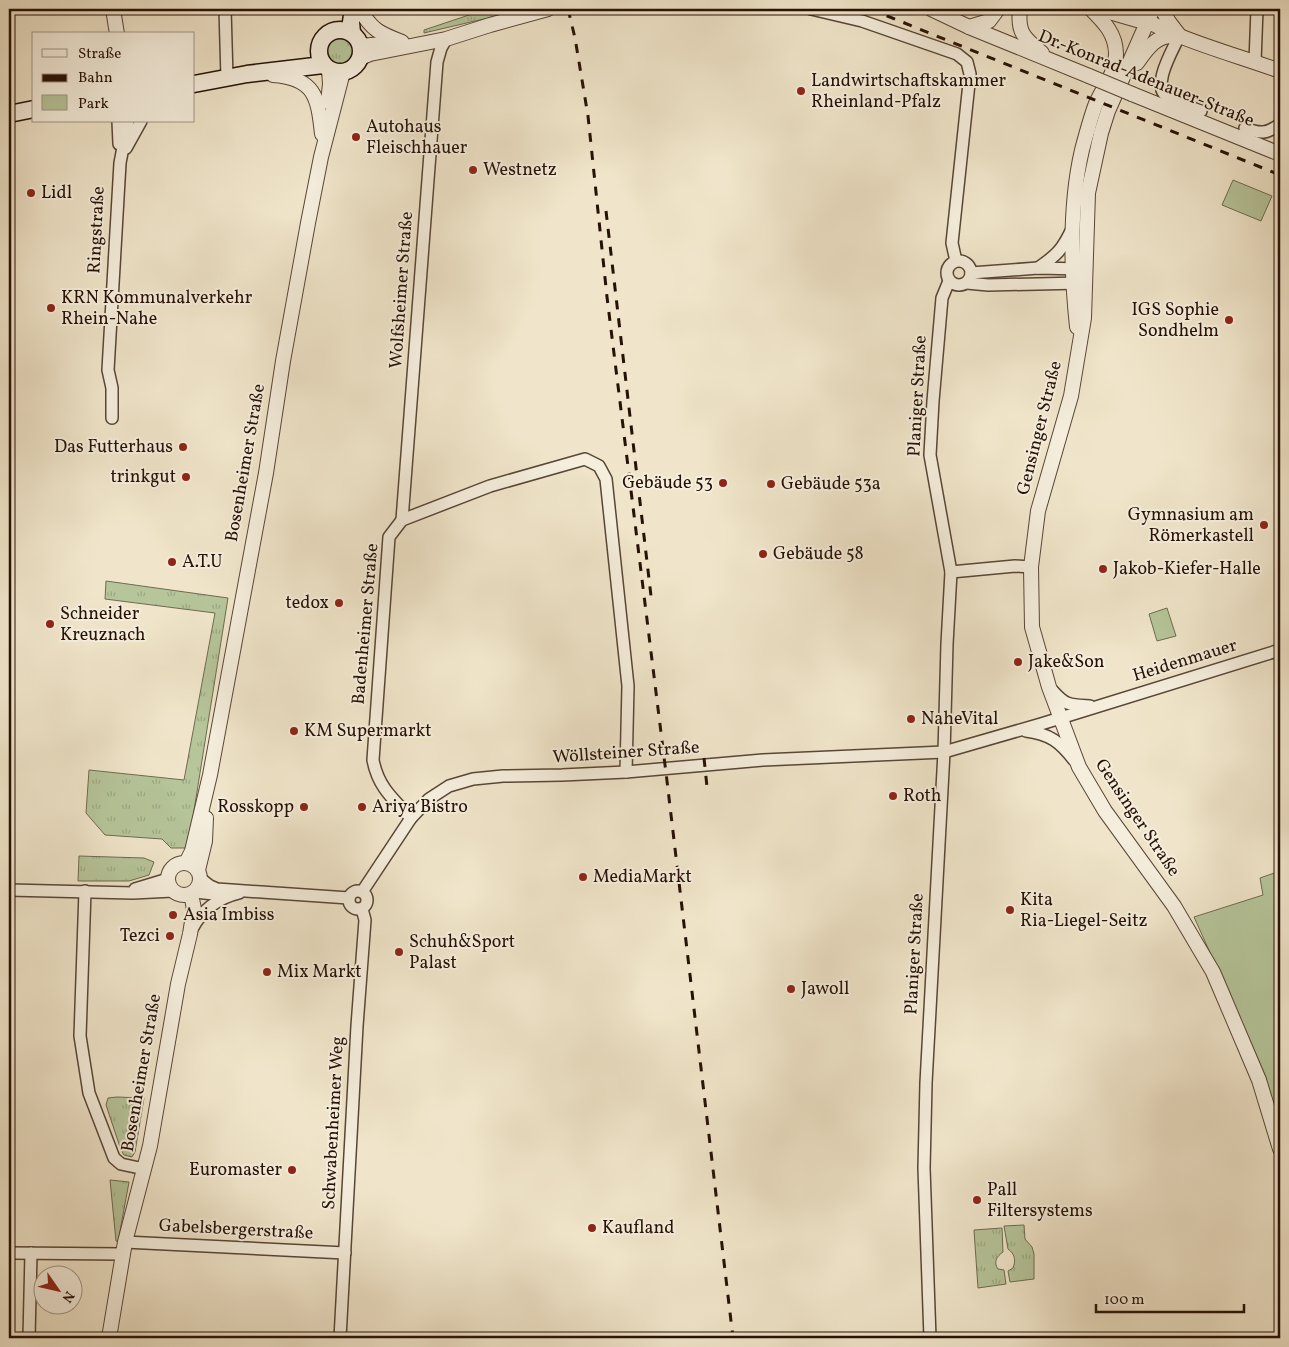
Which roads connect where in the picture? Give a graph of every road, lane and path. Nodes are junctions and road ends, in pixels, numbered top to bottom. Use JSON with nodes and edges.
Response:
{"nodes":[{"id":1,"x":113,"y":9,"type":"edge"},
{"id":2,"x":225,"y":9,"type":"edge"},
{"id":3,"x":344,"y":9,"type":"edge"},
{"id":4,"x":353,"y":9,"type":"edge"},
{"id":5,"x":360,"y":9,"type":"edge"},
{"id":6,"x":811,"y":9,"type":"edge"},
{"id":7,"x":931,"y":9,"type":"edge"},
{"id":8,"x":999,"y":9,"type":"edge"},
{"id":9,"x":1021,"y":9,"type":"edge"},
{"id":10,"x":1091,"y":9,"type":"edge"},
{"id":11,"x":1099,"y":9,"type":"edge"},
{"id":12,"x":1126,"y":9,"type":"edge"},
{"id":13,"x":1153,"y":9,"type":"edge"},
{"id":14,"x":1162,"y":9,"type":"edge"},
{"id":15,"x":1257,"y":9,"type":"edge"},
{"id":16,"x":545,"y":10,"type":"edge"},
{"id":17,"x":1148,"y":22,"type":"junction"},
{"id":18,"x":964,"y":24,"type":"junction"},
{"id":19,"x":490,"y":25,"type":"junction"},
{"id":20,"x":117,"y":32,"type":"edge"},
{"id":21,"x":1179,"y":36,"type":"junction"},
{"id":22,"x":446,"y":39,"type":"junction"},
{"id":23,"x":352,"y":42,"type":"junction"},
{"id":24,"x":402,"y":42,"type":"junction"},
{"id":25,"x":426,"y":43,"type":"junction"},
{"id":26,"x":1050,"y":61,"type":"junction"},
{"id":27,"x":437,"y":62,"type":"junction"},
{"id":28,"x":1254,"y":62,"type":"junction"},
{"id":29,"x":328,"y":65,"type":"junction"},
{"id":30,"x":1280,"y":71,"type":"edge"},
{"id":31,"x":247,"y":74,"type":"junction"},
{"id":32,"x":227,"y":78,"type":"junction"},
{"id":33,"x":195,"y":84,"type":"edge"},
{"id":34,"x":1117,"y":91,"type":"junction"},
{"id":35,"x":32,"y":109,"type":"edge"},
{"id":36,"x":1201,"y":111,"type":"dead end"},
{"id":37,"x":9,"y":114,"type":"edge"},
{"id":38,"x":118,"y":122,"type":"edge"},
{"id":39,"x":128,"y":122,"type":"edge"},
{"id":40,"x":139,"y":122,"type":"edge"},
{"id":41,"x":1280,"y":124,"type":"edge"},
{"id":42,"x":1245,"y":128,"type":"dead end"},
{"id":43,"x":322,"y":134,"type":"junction"},
{"id":44,"x":1280,"y":154,"type":"edge"},
{"id":45,"x":321,"y":157,"type":"junction"},
{"id":46,"x":120,"y":163,"type":"junction"},
{"id":47,"x":1073,"y":225,"type":"junction"},
{"id":48,"x":956,"y":261,"type":"junction"},
{"id":49,"x":1038,"y":268,"type":"junction"},
{"id":50,"x":1080,"y":276,"type":"junction"},
{"id":51,"x":969,"y":278,"type":"junction"},
{"id":52,"x":950,"y":281,"type":"junction"},
{"id":53,"x":112,"y":418,"type":"dead end"},
{"id":54,"x":402,"y":520,"type":"junction"},
{"id":55,"x":1031,"y":567,"type":"junction"},
{"id":56,"x":951,"y":572,"type":"junction"},
{"id":57,"x":1280,"y":650,"type":"edge"},
{"id":58,"x":1049,"y":687,"type":"junction"},
{"id":59,"x":1100,"y":706,"type":"junction"},
{"id":60,"x":945,"y":711,"type":"junction"},
{"id":61,"x":1060,"y":718,"type":"junction"},
{"id":62,"x":1022,"y":730,"type":"junction"},
{"id":63,"x":970,"y":745,"type":"junction"},
{"id":64,"x":944,"y":752,"type":"junction"},
{"id":65,"x":1079,"y":767,"type":"junction"},
{"id":66,"x":626,"y":772,"type":"junction"},
{"id":67,"x":210,"y":775,"type":"junction"},
{"id":68,"x":411,"y":818,"type":"junction"},
{"id":69,"x":186,"y":863,"type":"junction"},
{"id":70,"x":187,"y":886,"type":"junction"},
{"id":71,"x":9,"y":890,"type":"edge"},
{"id":72,"x":85,"y":891,"type":"junction"},
{"id":73,"x":243,"y":892,"type":"junction"},
{"id":74,"x":362,"y":892,"type":"junction"},
{"id":75,"x":229,"y":895,"type":"junction"},
{"id":76,"x":349,"y":898,"type":"junction"},
{"id":77,"x":362,"y":909,"type":"junction"},
{"id":78,"x":190,"y":934,"type":"junction"},
{"id":79,"x":178,"y":984,"type":"junction"},
{"id":80,"x":1280,"y":1149,"type":"edge"},
{"id":81,"x":144,"y":1169,"type":"junction"},
{"id":82,"x":128,"y":1247,"type":"junction"},
{"id":83,"x":9,"y":1253,"type":"edge"},
{"id":84,"x":31,"y":1253,"type":"junction"},
{"id":85,"x":345,"y":1253,"type":"junction"},
{"id":86,"x":29,"y":1338,"type":"edge"},
{"id":87,"x":109,"y":1338,"type":"edge"},
{"id":88,"x":118,"y":1338,"type":"edge"},
{"id":89,"x":340,"y":1338,"type":"edge"},
{"id":90,"x":930,"y":1338,"type":"edge"}],
"edges":[{"from":1,"to":20,"type":"street"},
{"from":2,"to":32,"type":"street"},
{"from":3,"to":23,"type":"main road"},
{"from":4,"to":23,"type":"main road"},
{"from":5,"to":24,"type":"street"},
{"from":6,"to":48,"type":"street","name":"Planiger Straße"},
{"from":7,"to":18,"type":"street","name":"Dr.-Konrad-Adenauer-Straße"},
{"from":8,"to":9,"type":"street"},
{"from":8,"to":18,"type":"street"},
{"from":9,"to":26,"type":"street"},
{"from":10,"to":47,"type":"street","name":"Gensinger Straße"},
{"from":11,"to":17,"type":"street"},
{"from":12,"to":17,"type":"street"},
{"from":13,"to":17,"type":"street","name":"Gensinger Straße"},
{"from":14,"to":21,"type":"street"},
{"from":15,"to":28,"type":"street"},
{"from":16,"to":19,"type":"street"},
{"from":17,"to":21,"type":"street"},
{"from":17,"to":34,"type":"street","name":"Gensinger Straße"},
{"from":18,"to":26,"type":"street","name":"Dr.-Konrad-Adenauer-Straße"},
{"from":19,"to":22,"type":"street"},
{"from":19,"to":24,"type":"street"},
{"from":21,"to":28,"type":"street"},
{"from":21,"to":34,"type":"street"},
{"from":21,"to":36,"type":"street"},
{"from":22,"to":25,"type":"street"},
{"from":22,"to":27,"type":"street","name":"Wolfsheimer Straße"},
{"from":23,"to":24,"type":"street"},
{"from":23,"to":25,"type":"street"},
{"from":23,"to":29,"type":"main road"},
{"from":23,"to":29,"type":"main road"},
{"from":25,"to":27,"type":"street"},
{"from":26,"to":44,"type":"street","name":"Dr.-Konrad-Adenauer-Straße","bridge":true},
{"from":27,"to":54,"type":"street","name":"Wolfsheimer Straße"},
{"from":28,"to":30,"type":"street"},
{"from":29,"to":31,"type":"main road"},
{"from":29,"to":43,"type":"street","name":"Bosenheimer Straße"},
{"from":29,"to":45,"type":"street","name":"Bosenheimer Straße"},
{"from":31,"to":32,"type":"main road"},
{"from":31,"to":43,"type":"street"},
{"from":32,"to":33,"type":"main road"},
{"from":34,"to":50,"type":"street","name":"Gensinger Straße"},
{"from":35,"to":37,"type":"main road"},
{"from":38,"to":46,"type":"street","name":"Ringstraße"},
{"from":39,"to":46,"type":"street","name":"Ringstraße"},
{"from":40,"to":46,"type":"street"},
{"from":41,"to":42,"type":"street"},
{"from":43,"to":45,"type":"street","name":"Bosenheimer Straße"},
{"from":45,"to":67,"type":"street","name":"Bosenheimer Straße"},
{"from":46,"to":53,"type":"street","name":"Ringstraße"},
{"from":47,"to":49,"type":"street"},
{"from":47,"to":50,"type":"street","name":"Gensinger Straße"},
{"from":48,"to":51,"type":"street"},
{"from":48,"to":52,"type":"street","name":"Planiger Straße"},
{"from":49,"to":50,"type":"street"},
{"from":49,"to":51,"type":"street"},
{"from":50,"to":51,"type":"street"},
{"from":50,"to":55,"type":"street","name":"Gensinger Straße"},
{"from":51,"to":52,"type":"street"},
{"from":52,"to":56,"type":"street","name":"Planiger Straße"},
{"from":54,"to":66,"type":"street"},
{"from":54,"to":68,"type":"street","name":"Badenheimer Straße"},
{"from":55,"to":56,"type":"street"},
{"from":55,"to":58,"type":"street","name":"Gensinger Straße"},
{"from":56,"to":60,"type":"street","name":"Planiger Straße"},
{"from":57,"to":59,"type":"street","name":"Heidenmauer"},
{"from":58,"to":59,"type":"street","name":"Heidenmauer"},
{"from":58,"to":61,"type":"street","name":"Gensinger Straße"},
{"from":59,"to":61,"type":"street","name":"Heidenmauer"},
{"from":60,"to":63,"type":"street"},
{"from":60,"to":64,"type":"street","name":"Planiger Straße"},
{"from":61,"to":62,"type":"street","name":"Heidenmauer"},
{"from":61,"to":65,"type":"street","name":"Gensinger Straße"},
{"from":62,"to":63,"type":"street","name":"Heidenmauer"},
{"from":62,"to":65,"type":"street"},
{"from":63,"to":64,"type":"street","name":"Heidenmauer"},
{"from":64,"to":66,"type":"street","name":"Wöllsteiner Straße"},
{"from":64,"to":90,"type":"street","name":"Planiger Straße"},
{"from":65,"to":80,"type":"street","name":"Gensinger Straße"},
{"from":66,"to":68,"type":"street","name":"Wöllsteiner Straße"},
{"from":67,"to":69,"type":"street","name":"Bosenheimer Straße"},
{"from":67,"to":70,"type":"street","name":"Bosenheimer Straße"},
{"from":68,"to":74,"type":"street","name":"Wöllsteiner Straße"},
{"from":69,"to":70,"type":"street"},
{"from":69,"to":70,"type":"street"},
{"from":70,"to":72,"type":"street"},
{"from":70,"to":73,"type":"street"},
{"from":70,"to":75,"type":"street"},
{"from":70,"to":78,"type":"street","name":"Bosenheimer Straße"},
{"from":70,"to":79,"type":"street","name":"Bosenheimer Straße"},
{"from":71,"to":72,"type":"street"},
{"from":72,"to":81,"type":"street"},
{"from":73,"to":75,"type":"street"},
{"from":73,"to":76,"type":"street"},
{"from":74,"to":76,"type":"street"},
{"from":74,"to":77,"type":"street"},
{"from":75,"to":78,"type":"street"},
{"from":76,"to":77,"type":"street"},
{"from":77,"to":85,"type":"street","name":"Schwabenheimer Weg"},
{"from":78,"to":79,"type":"street","name":"Bosenheimer Straße"},
{"from":79,"to":81,"type":"street","name":"Bosenheimer Straße"},
{"from":81,"to":82,"type":"street","name":"Bosenheimer Straße"},
{"from":82,"to":84,"type":"street","name":"Gabelsbergerstraße"},
{"from":82,"to":85,"type":"street","name":"Gabelsbergerstraße"},
{"from":82,"to":87,"type":"street","name":"Bosenheimer Straße"},
{"from":82,"to":88,"type":"street","name":"Bosenheimer Straße"},
{"from":83,"to":84,"type":"street","name":"Gabelsbergerstraße"},
{"from":84,"to":86,"type":"street"},
{"from":85,"to":89,"type":"street","name":"Schwabenheimer Weg"}]}
